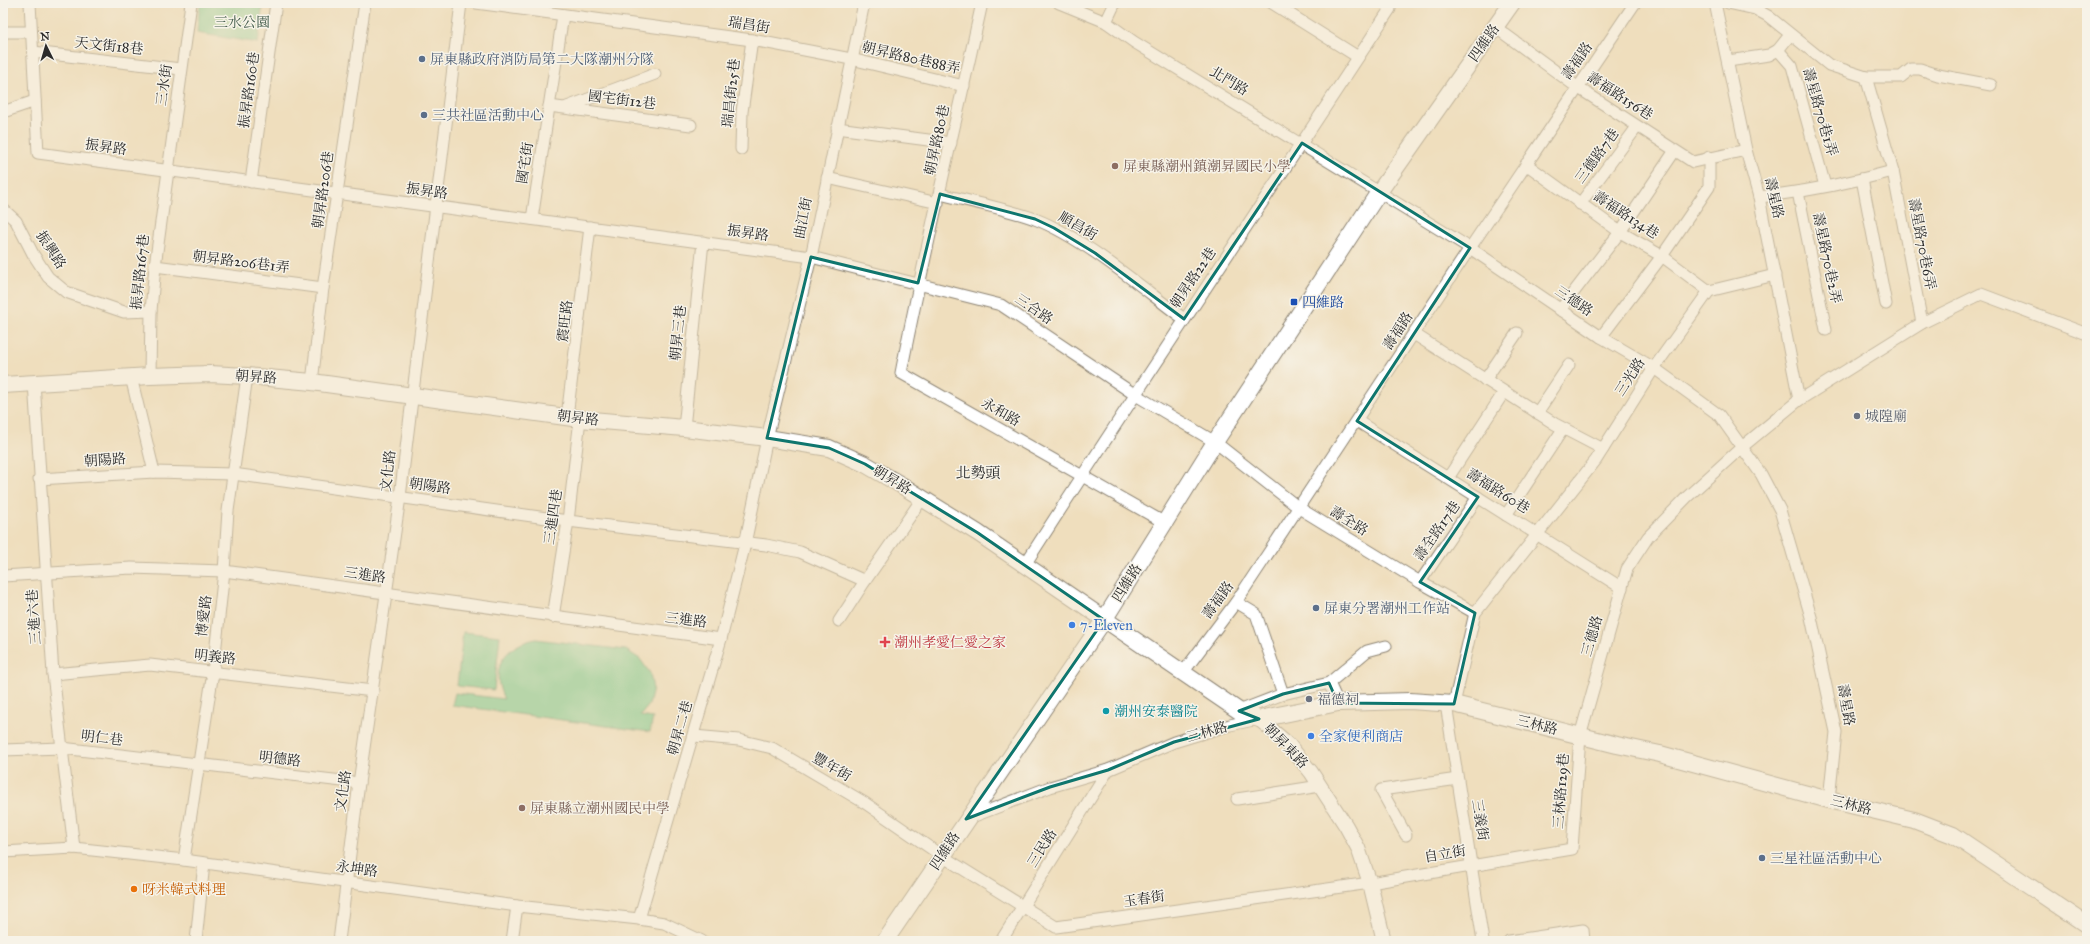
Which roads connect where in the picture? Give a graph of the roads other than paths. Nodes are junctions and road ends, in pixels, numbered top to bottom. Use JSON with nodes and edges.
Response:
{"nodes":[{"id":1,"x":30,"y":3,"type":"edge"},
{"id":2,"x":191,"y":3,"type":"edge"},
{"id":3,"x":276,"y":3,"type":"edge"},
{"id":4,"x":365,"y":3,"type":"edge"},
{"id":5,"x":461,"y":3,"type":"edge"},
{"id":6,"x":476,"y":3,"type":"edge"},
{"id":7,"x":864,"y":3,"type":"edge"},
{"id":8,"x":982,"y":3,"type":"edge"},
{"id":9,"x":1059,"y":3,"type":"edge"},
{"id":10,"x":1115,"y":3,"type":"edge"},
{"id":11,"x":1272,"y":3,"type":"edge"},
{"id":12,"x":1512,"y":3,"type":"edge"},
{"id":13,"x":1635,"y":3,"type":"edge"},
{"id":14,"x":1715,"y":3,"type":"edge"},
{"id":15,"x":1728,"y":3,"type":"edge"},
{"id":16,"x":1390,"y":9,"type":"dead end"},
{"id":17,"x":563,"y":15,"type":"junction"},
{"id":18,"x":1106,"y":22,"type":"junction"},
{"id":19,"x":1495,"y":27,"type":"junction"},
{"id":20,"x":3,"y":32,"type":"edge"},
{"id":21,"x":31,"y":32,"type":"junction"},
{"id":22,"x":1790,"y":35,"type":"junction"},
{"id":23,"x":752,"y":40,"type":"junction"},
{"id":24,"x":1778,"y":50,"type":"junction"},
{"id":25,"x":33,"y":52,"type":"junction"},
{"id":26,"x":1358,"y":57,"type":"junction"},
{"id":27,"x":851,"y":59,"type":"junction"},
{"id":28,"x":1728,"y":61,"type":"junction"},
{"id":29,"x":182,"y":69,"type":"junction"},
{"id":30,"x":655,"y":74,"type":"dead end"},
{"id":31,"x":1866,"y":78,"type":"junction"},
{"id":32,"x":1992,"y":85,"type":"dead end"},
{"id":33,"x":964,"y":86,"type":"junction"},
{"id":34,"x":1577,"y":87,"type":"junction"},
{"id":35,"x":35,"y":101,"type":"junction"},
{"id":36,"x":549,"y":106,"type":"junction"},
{"id":37,"x":564,"y":108,"type":"junction"},
{"id":38,"x":3,"y":112,"type":"edge"},
{"id":39,"x":691,"y":125,"type":"dead end"},
{"id":40,"x":1637,"y":127,"type":"junction"},
{"id":41,"x":837,"y":128,"type":"junction"},
{"id":42,"x":1302,"y":143,"type":"junction"},
{"id":43,"x":951,"y":144,"type":"junction"},
{"id":44,"x":741,"y":149,"type":"dead end"},
{"id":45,"x":1746,"y":150,"type":"junction"},
{"id":46,"x":1674,"y":152,"type":"junction"},
{"id":47,"x":1709,"y":157,"type":"junction"},
{"id":48,"x":1526,"y":164,"type":"junction"},
{"id":49,"x":168,"y":171,"type":"junction"},
{"id":50,"x":1893,"y":171,"type":"junction"},
{"id":51,"x":827,"y":178,"type":"junction"},
{"id":52,"x":1862,"y":179,"type":"junction"},
{"id":53,"x":251,"y":182,"type":"junction"},
{"id":54,"x":1825,"y":186,"type":"junction"},
{"id":55,"x":1379,"y":192,"type":"junction"},
{"id":56,"x":1798,"y":192,"type":"junction"},
{"id":57,"x":338,"y":194,"type":"junction"},
{"id":58,"x":1759,"y":197,"type":"junction"},
{"id":59,"x":939,"y":198,"type":"junction"},
{"id":60,"x":1580,"y":204,"type":"junction"},
{"id":61,"x":434,"y":208,"type":"junction"},
{"id":62,"x":3,"y":209,"type":"edge"},
{"id":63,"x":532,"y":219,"type":"junction"},
{"id":64,"x":590,"y":227,"type":"junction"},
{"id":65,"x":1620,"y":232,"type":"junction"},
{"id":66,"x":703,"y":242,"type":"junction"},
{"id":67,"x":1470,"y":248,"type":"junction"},
{"id":68,"x":1662,"y":256,"type":"junction"},
{"id":69,"x":811,"y":257,"type":"junction"},
{"id":70,"x":155,"y":266,"type":"junction"},
{"id":71,"x":1775,"y":275,"type":"junction"},
{"id":72,"x":918,"y":283,"type":"junction"},
{"id":73,"x":323,"y":288,"type":"junction"},
{"id":74,"x":1709,"y":291,"type":"junction"},
{"id":75,"x":1886,"y":304,"type":"dead end"},
{"id":76,"x":1560,"y":310,"type":"junction"},
{"id":77,"x":151,"y":311,"type":"junction"},
{"id":78,"x":1184,"y":319,"type":"junction"},
{"id":79,"x":1922,"y":323,"type":"junction"},
{"id":80,"x":1826,"y":330,"type":"dead end"},
{"id":81,"x":1517,"y":333,"type":"dead end"},
{"id":82,"x":1414,"y":334,"type":"junction"},
{"id":83,"x":2087,"y":334,"type":"edge"},
{"id":84,"x":1601,"y":337,"type":"junction"},
{"id":85,"x":1569,"y":364,"type":"dead end"},
{"id":86,"x":1654,"y":368,"type":"junction"},
{"id":87,"x":150,"y":376,"type":"junction"},
{"id":88,"x":247,"y":376,"type":"junction"},
{"id":89,"x":131,"y":377,"type":"junction"},
{"id":90,"x":1486,"y":380,"type":"junction"},
{"id":91,"x":34,"y":382,"type":"junction"},
{"id":92,"x":312,"y":382,"type":"junction"},
{"id":93,"x":3,"y":384,"type":"edge"},
{"id":94,"x":1504,"y":392,"type":"junction"},
{"id":95,"x":1134,"y":394,"type":"junction"},
{"id":96,"x":412,"y":396,"type":"junction"},
{"id":97,"x":1798,"y":400,"type":"junction"},
{"id":98,"x":1537,"y":413,"type":"junction"},
{"id":99,"x":574,"y":418,"type":"junction"},
{"id":100,"x":1357,"y":421,"type":"junction"},
{"id":101,"x":684,"y":428,"type":"junction"},
{"id":102,"x":1563,"y":429,"type":"junction"},
{"id":103,"x":767,"y":438,"type":"junction"},
{"id":104,"x":1215,"y":442,"type":"junction"},
{"id":105,"x":1742,"y":447,"type":"junction"},
{"id":106,"x":1603,"y":449,"type":"junction"},
{"id":107,"x":154,"y":472,"type":"junction"},
{"id":108,"x":233,"y":474,"type":"junction"},
{"id":109,"x":1082,"y":475,"type":"junction"},
{"id":110,"x":1448,"y":478,"type":"junction"},
{"id":111,"x":39,"y":479,"type":"junction"},
{"id":112,"x":400,"y":496,"type":"junction"},
{"id":113,"x":1478,"y":497,"type":"junction"},
{"id":114,"x":922,"y":499,"type":"junction"},
{"id":115,"x":1299,"y":508,"type":"junction"},
{"id":116,"x":1506,"y":515,"type":"junction"},
{"id":117,"x":568,"y":521,"type":"junction"},
{"id":118,"x":1165,"y":523,"type":"junction"},
{"id":119,"x":1537,"y":534,"type":"junction"},
{"id":120,"x":745,"y":544,"type":"junction"},
{"id":121,"x":1024,"y":566,"type":"junction"},
{"id":122,"x":224,"y":571,"type":"junction"},
{"id":123,"x":45,"y":574,"type":"junction"},
{"id":124,"x":3,"y":576,"type":"edge"},
{"id":125,"x":865,"y":581,"type":"junction"},
{"id":126,"x":1420,"y":582,"type":"junction"},
{"id":127,"x":1622,"y":588,"type":"junction"},
{"id":128,"x":387,"y":593,"type":"junction"},
{"id":129,"x":1236,"y":602,"type":"junction"},
{"id":130,"x":1475,"y":613,"type":"junction"},
{"id":131,"x":1811,"y":617,"type":"joint"},
{"id":132,"x":553,"y":618,"type":"junction"},
{"id":133,"x":1104,"y":620,"type":"junction"},
{"id":134,"x":839,"y":621,"type":"dead end"},
{"id":135,"x":721,"y":639,"type":"junction"},
{"id":136,"x":1386,"y":646,"type":"dead end"},
{"id":137,"x":213,"y":672,"type":"junction"},
{"id":138,"x":53,"y":674,"type":"junction"},
{"id":139,"x":1182,"y":674,"type":"junction"},
{"id":140,"x":1329,"y":683,"type":"junction"},
{"id":141,"x":373,"y":691,"type":"junction"},
{"id":142,"x":1283,"y":694,"type":"junction"},
{"id":143,"x":1338,"y":703,"type":"junction"},
{"id":144,"x":1450,"y":704,"type":"junction"},
{"id":145,"x":1239,"y":711,"type":"junction"},
{"id":146,"x":1259,"y":719,"type":"junction"},
{"id":147,"x":694,"y":736,"type":"junction"},
{"id":148,"x":1580,"y":736,"type":"junction"},
{"id":149,"x":62,"y":748,"type":"junction"},
{"id":150,"x":3,"y":750,"type":"edge"},
{"id":151,"x":197,"y":765,"type":"junction"},
{"id":152,"x":1108,"y":770,"type":"junction"},
{"id":153,"x":1458,"y":779,"type":"junction"},
{"id":154,"x":359,"y":783,"type":"junction"},
{"id":155,"x":1320,"y":786,"type":"junction"},
{"id":156,"x":1237,"y":799,"type":"dead end"},
{"id":157,"x":1829,"y":800,"type":"junction"},
{"id":158,"x":966,"y":819,"type":"junction"},
{"id":159,"x":1406,"y":836,"type":"dead end"},
{"id":160,"x":74,"y":848,"type":"junction"},
{"id":161,"x":1572,"y":849,"type":"joint"},
{"id":162,"x":3,"y":852,"type":"edge"},
{"id":163,"x":942,"y":856,"type":"junction"},
{"id":164,"x":184,"y":860,"type":"junction"},
{"id":165,"x":204,"y":863,"type":"junction"},
{"id":166,"x":1472,"y":864,"type":"junction"},
{"id":167,"x":346,"y":883,"type":"junction"},
{"id":168,"x":1370,"y":883,"type":"junction"},
{"id":169,"x":1023,"y":905,"type":"junction"},
{"id":170,"x":517,"y":906,"type":"junction"},
{"id":171,"x":639,"y":918,"type":"junction"},
{"id":172,"x":2087,"y":925,"type":"edge"},
{"id":173,"x":1583,"y":936,"type":"edge"},
{"id":174,"x":196,"y":941,"type":"edge"},
{"id":175,"x":339,"y":941,"type":"edge"},
{"id":176,"x":512,"y":941,"type":"edge"},
{"id":177,"x":702,"y":941,"type":"edge"},
{"id":178,"x":885,"y":941,"type":"edge"},
{"id":179,"x":1001,"y":941,"type":"edge"},
{"id":180,"x":1384,"y":941,"type":"edge"},
{"id":181,"x":1483,"y":941,"type":"edge"},
{"id":182,"x":1509,"y":941,"type":"edge"}],
"edges":[{"from":1,"to":21,"type":"street"},
{"from":2,"to":29,"type":"street","name":"三水街"},
{"from":3,"to":53,"type":"street","name":"振昇路160巷"},
{"from":4,"to":57,"type":"street","name":"朝昇路206巷"},
{"from":5,"to":61,"type":"street","name":"文化路"},
{"from":6,"to":17,"type":"street","name":"瑞昌街"},
{"from":7,"to":27,"type":"street","name":"曲江街"},
{"from":8,"to":33,"type":"street","name":"朝昇路80巷"},
{"from":9,"to":18,"type":"street","name":"北門路"},
{"from":10,"to":18,"type":"street"},
{"from":11,"to":26,"type":"street"},
{"from":12,"to":19,"type":"main road","name":"四維路"},
{"from":13,"to":34,"type":"street","name":"壽福路"},
{"from":14,"to":28,"type":"street","name":"壽星路"},
{"from":15,"to":22,"type":"street"},
{"from":16,"to":26,"type":"street","name":"朝昇路22巷"},
{"from":17,"to":23,"type":"street","name":"瑞昌街"},
{"from":17,"to":36,"type":"street","name":"國宅街"},
{"from":18,"to":42,"type":"street","name":"北門路"},
{"from":19,"to":34,"type":"street","name":"壽福路156巷"},
{"from":19,"to":55,"type":"main road","name":"四維路"},
{"from":20,"to":21,"type":"street"},
{"from":21,"to":25,"type":"street"},
{"from":22,"to":24,"type":"street"},
{"from":22,"to":31,"type":"street"},
{"from":23,"to":27,"type":"street","name":"瑞昌街"},
{"from":23,"to":44,"type":"street","name":"瑞昌街25巷"},
{"from":24,"to":28,"type":"street"},
{"from":24,"to":54,"type":"street","name":"壽星路70巷1弄"},
{"from":25,"to":29,"type":"street","name":"天文街18巷"},
{"from":25,"to":35,"type":"street"},
{"from":26,"to":42,"type":"street","name":"朝昇路22巷"},
{"from":27,"to":33,"type":"street","name":"朝昇路80巷88弄"},
{"from":27,"to":41,"type":"street","name":"曲江街"},
{"from":28,"to":45,"type":"street","name":"壽星路"},
{"from":29,"to":49,"type":"street","name":"三水街"},
{"from":30,"to":37,"type":"street"},
{"from":31,"to":32,"type":"street"},
{"from":31,"to":50,"type":"street","name":"壽星路70巷6弄"},
{"from":33,"to":43,"type":"street","name":"朝昇路80巷"},
{"from":34,"to":40,"type":"street","name":"壽福路156巷"},
{"from":34,"to":48,"type":"street","name":"壽福路"},
{"from":35,"to":38,"type":"street"},
{"from":35,"to":49,"type":"street","name":"振昇路"},
{"from":36,"to":37,"type":"street","name":"國宅街12巷"},
{"from":36,"to":63,"type":"street","name":"國宅街"},
{"from":37,"to":39,"type":"street","name":"國宅街12巷"},
{"from":40,"to":46,"type":"street","name":"壽福路156巷"},
{"from":40,"to":60,"type":"street","name":"三德路7巷"},
{"from":41,"to":43,"type":"street"},
{"from":41,"to":51,"type":"street","name":"曲江街"},
{"from":42,"to":55,"type":"street","name":"北門路"},
{"from":42,"to":78,"type":"street","name":"朝昇路22巷"},
{"from":43,"to":59,"type":"street","name":"朝昇路80巷"},
{"from":45,"to":47,"type":"street","name":"壽福路156巷"},
{"from":45,"to":58,"type":"street","name":"壽星路"},
{"from":46,"to":47,"type":"street","name":"壽福路156巷"},
{"from":46,"to":65,"type":"street"},
{"from":47,"to":68,"type":"street"},
{"from":48,"to":60,"type":"street","name":"壽福路134巷"},
{"from":48,"to":67,"type":"street","name":"壽福路"},
{"from":49,"to":53,"type":"street","name":"振昇路"},
{"from":49,"to":70,"type":"street","name":"振昇路167巷"},
{"from":50,"to":52,"type":"street"},
{"from":50,"to":79,"type":"street","name":"壽星路70巷6弄"},
{"from":51,"to":59,"type":"street","name":"順昌街"},
{"from":51,"to":69,"type":"street","name":"曲江街"},
{"from":52,"to":54,"type":"street"},
{"from":52,"to":75,"type":"street"},
{"from":53,"to":57,"type":"street","name":"振昇路"},
{"from":54,"to":56,"type":"street"},
{"from":55,"to":67,"type":"street","name":"三德路"},
{"from":55,"to":104,"type":"main road","name":"四維路"},
{"from":56,"to":58,"type":"street"},
{"from":56,"to":80,"type":"street","name":"壽星路70巷2弄"},
{"from":57,"to":61,"type":"street","name":"振昇路"},
{"from":57,"to":73,"type":"street","name":"朝昇路206巷"},
{"from":58,"to":71,"type":"street","name":"壽星路"},
{"from":59,"to":72,"type":"street","name":"朝昇路80巷"},
{"from":59,"to":78,"type":"street","name":"順昌街"},
{"from":60,"to":65,"type":"street","name":"壽福路134巷"},
{"from":61,"to":63,"type":"street","name":"振昇路"},
{"from":61,"to":96,"type":"street","name":"文化路"},
{"from":62,"to":77,"type":"street","name":"振興路"},
{"from":63,"to":64,"type":"street","name":"振昇路"},
{"from":64,"to":66,"type":"street","name":"振昇路"},
{"from":64,"to":99,"type":"street","name":"震旺路"},
{"from":65,"to":68,"type":"street","name":"壽福路134巷"},
{"from":65,"to":76,"type":"street"},
{"from":66,"to":69,"type":"street","name":"振昇路"},
{"from":66,"to":101,"type":"street","name":"朝昇三巷"},
{"from":67,"to":76,"type":"street","name":"三德路"},
{"from":67,"to":82,"type":"street","name":"壽福路"},
{"from":68,"to":74,"type":"street","name":"壽福路134巷"},
{"from":68,"to":84,"type":"street"},
{"from":69,"to":72,"type":"street","name":"三合路"},
{"from":69,"to":103,"type":"street","name":"曲江街"},
{"from":70,"to":73,"type":"street","name":"朝昇路206巷1弄"},
{"from":70,"to":77,"type":"street","name":"振昇路167巷"},
{"from":71,"to":74,"type":"street"},
{"from":71,"to":97,"type":"street","name":"壽星路"},
{"from":72,"to":95,"type":"street","name":"三合路"},
{"from":72,"to":109,"type":"street","name":"永和路"},
{"from":73,"to":92,"type":"street","name":"朝昇路206巷"},
{"from":74,"to":86,"type":"street","name":"三光路"},
{"from":76,"to":84,"type":"street","name":"三德路"},
{"from":77,"to":87,"type":"street","name":"振昇路167巷"},
{"from":78,"to":95,"type":"street","name":"朝昇路22巷"},
{"from":79,"to":83,"type":"street"},
{"from":79,"to":97,"type":"street"},
{"from":81,"to":90,"type":"street"},
{"from":82,"to":90,"type":"street"},
{"from":82,"to":100,"type":"street","name":"壽福路"},
{"from":84,"to":86,"type":"street","name":"三德路"},
{"from":85,"to":98,"type":"street"},
{"from":86,"to":105,"type":"street","name":"三德路"},
{"from":86,"to":106,"type":"street","name":"三光路"},
{"from":87,"to":88,"type":"main road","name":"朝昇路"},
{"from":87,"to":89,"type":"main road","name":"朝昇路"},
{"from":88,"to":92,"type":"main road","name":"朝昇路"},
{"from":88,"to":108,"type":"street","name":"博愛路"},
{"from":89,"to":91,"type":"main road","name":"朝昇路"},
{"from":89,"to":107,"type":"street"},
{"from":90,"to":94,"type":"street"},
{"from":91,"to":93,"type":"main road","name":"朝昇路"},
{"from":91,"to":111,"type":"street","name":"三進六巷"},
{"from":92,"to":96,"type":"main road","name":"朝昇路"},
{"from":94,"to":98,"type":"street"},
{"from":94,"to":110,"type":"street"},
{"from":95,"to":104,"type":"street","name":"三合路"},
{"from":95,"to":109,"type":"street","name":"朝昇路22巷"},
{"from":96,"to":99,"type":"main road","name":"朝昇路"},
{"from":96,"to":112,"type":"street","name":"文化路"},
{"from":97,"to":105,"type":"street"},
{"from":98,"to":102,"type":"street"},
{"from":99,"to":101,"type":"main road","name":"朝昇路"},
{"from":99,"to":117,"type":"street","name":"三進四巷"},
{"from":100,"to":110,"type":"street","name":"壽福路60巷"},
{"from":100,"to":115,"type":"street","name":"壽福路"},
{"from":101,"to":103,"type":"main road","name":"朝昇路"},
{"from":102,"to":106,"type":"street"},
{"from":102,"to":116,"type":"street"},
{"from":103,"to":114,"type":"main road","name":"朝昇路"},
{"from":103,"to":120,"type":"street","name":"朝昇二巷"},
{"from":104,"to":115,"type":"street","name":"壽全路"},
{"from":104,"to":118,"type":"main road","name":"四維路"},
{"from":105,"to":127,"type":"street","name":"三德路"},
{"from":105,"to":131,"type":"street","name":"三德路"},
{"from":106,"to":119,"type":"street","name":"三光路"},
{"from":107,"to":108,"type":"street","name":"朝陽路"},
{"from":107,"to":111,"type":"street","name":"朝陽路"},
{"from":108,"to":112,"type":"street","name":"朝陽路"},
{"from":108,"to":122,"type":"street","name":"博愛路"},
{"from":109,"to":118,"type":"street","name":"永和路"},
{"from":109,"to":121,"type":"street","name":"朝昇路22巷"},
{"from":110,"to":113,"type":"street","name":"壽福路60巷"},
{"from":111,"to":123,"type":"street","name":"三進六巷"},
{"from":112,"to":117,"type":"street","name":"朝陽路"},
{"from":112,"to":128,"type":"street","name":"文化路"},
{"from":113,"to":116,"type":"street","name":"壽福路60巷"},
{"from":113,"to":126,"type":"street","name":"壽全路17巷"},
{"from":114,"to":121,"type":"main road","name":"朝昇路"},
{"from":114,"to":125,"type":"street"},
{"from":115,"to":126,"type":"street","name":"壽全路"},
{"from":115,"to":129,"type":"street","name":"壽福路"},
{"from":116,"to":119,"type":"street","name":"壽福路60巷"},
{"from":117,"to":120,"type":"street","name":"朝陽路"},
{"from":117,"to":132,"type":"street","name":"三進四巷"},
{"from":118,"to":133,"type":"main road","name":"四維路"},
{"from":119,"to":127,"type":"street","name":"壽福路60巷"},
{"from":119,"to":130,"type":"street"},
{"from":120,"to":125,"type":"street"},
{"from":120,"to":135,"type":"street","name":"朝昇二巷"},
{"from":121,"to":133,"type":"main road","name":"朝昇路"},
{"from":122,"to":123,"type":"street","name":"三進路"},
{"from":122,"to":128,"type":"street","name":"三進路"},
{"from":122,"to":137,"type":"street","name":"博愛路"},
{"from":123,"to":124,"type":"street","name":"三進路"},
{"from":123,"to":138,"type":"street","name":"三進六巷"},
{"from":125,"to":134,"type":"street"},
{"from":126,"to":130,"type":"street","name":"壽全路"},
{"from":127,"to":148,"type":"street","name":"三德路"},
{"from":128,"to":132,"type":"street","name":"三進路"},
{"from":128,"to":141,"type":"street","name":"文化路"},
{"from":129,"to":139,"type":"street","name":"壽福路"},
{"from":129,"to":142,"type":"street"},
{"from":130,"to":144,"type":"street"},
{"from":131,"to":157,"type":"street","name":"壽星路"},
{"from":132,"to":135,"type":"street","name":"三進路"},
{"from":133,"to":139,"type":"main road","name":"朝昇東路"},
{"from":133,"to":158,"type":"main road","name":"四維路"},
{"from":135,"to":147,"type":"street","name":"朝昇二巷"},
{"from":136,"to":140,"type":"street"},
{"from":137,"to":138,"type":"street","name":"明義路"},
{"from":137,"to":141,"type":"street","name":"明義路"},
{"from":137,"to":151,"type":"street","name":"博愛路"},
{"from":138,"to":149,"type":"street","name":"三進六巷"},
{"from":139,"to":145,"type":"main road","name":"朝昇東路"},
{"from":140,"to":142,"type":"street"},
{"from":140,"to":143,"type":"street"},
{"from":141,"to":154,"type":"street","name":"文化路"},
{"from":142,"to":145,"type":"street"},
{"from":143,"to":144,"type":"main road","name":"三林路"},
{"from":143,"to":146,"type":"main road","name":"三林路"},
{"from":144,"to":148,"type":"main road","name":"三林路"},
{"from":144,"to":153,"type":"street","name":"三義街"},
{"from":145,"to":146,"type":"main road","name":"朝昇東路"},
{"from":146,"to":152,"type":"street","name":"三林路"},
{"from":146,"to":155,"type":"street","name":"朝昇東路"},
{"from":147,"to":163,"type":"street","name":"豐年街"},
{"from":147,"to":171,"type":"street","name":"朝昇二巷"},
{"from":148,"to":157,"type":"main road","name":"三林路"},
{"from":148,"to":161,"type":"street","name":"三林路129巷"},
{"from":149,"to":150,"type":"street","name":"明仁巷"},
{"from":149,"to":151,"type":"street","name":"明仁巷"},
{"from":149,"to":160,"type":"street","name":"三進六巷"},
{"from":151,"to":154,"type":"street","name":"明德路"},
{"from":151,"to":164,"type":"street","name":"博愛路"},
{"from":152,"to":158,"type":"street","name":"三林路"},
{"from":152,"to":169,"type":"street","name":"三民路"},
{"from":153,"to":159,"type":"street"},
{"from":153,"to":166,"type":"street","name":"三義街"},
{"from":154,"to":167,"type":"street","name":"文化路"},
{"from":155,"to":156,"type":"street"},
{"from":155,"to":168,"type":"street","name":"朝昇東路"},
{"from":157,"to":172,"type":"main road","name":"三林路"},
{"from":158,"to":163,"type":"main road","name":"四維路"},
{"from":160,"to":162,"type":"street","name":"永坤路"},
{"from":160,"to":164,"type":"street","name":"永坤路"},
{"from":161,"to":166,"type":"street","name":"自立街"},
{"from":163,"to":169,"type":"street","name":"玉春街"},
{"from":163,"to":178,"type":"main road","name":"四維路"},
{"from":164,"to":165,"type":"street","name":"永坤路"},
{"from":165,"to":167,"type":"street","name":"永坤路"},
{"from":165,"to":174,"type":"street"},
{"from":166,"to":168,"type":"street","name":"自立街"},
{"from":166,"to":181,"type":"street","name":"三義街"},
{"from":167,"to":170,"type":"street","name":"永坤路"},
{"from":167,"to":175,"type":"street","name":"文化路"},
{"from":168,"to":169,"type":"street","name":"玉春街"},
{"from":168,"to":180,"type":"street","name":"朝昇東路"},
{"from":169,"to":179,"type":"street","name":"三民路"},
{"from":170,"to":171,"type":"street","name":"永坤路"},
{"from":170,"to":176,"type":"street"},
{"from":171,"to":177,"type":"street","name":"永坤路"},
{"from":173,"to":182,"type":"street"}]}
